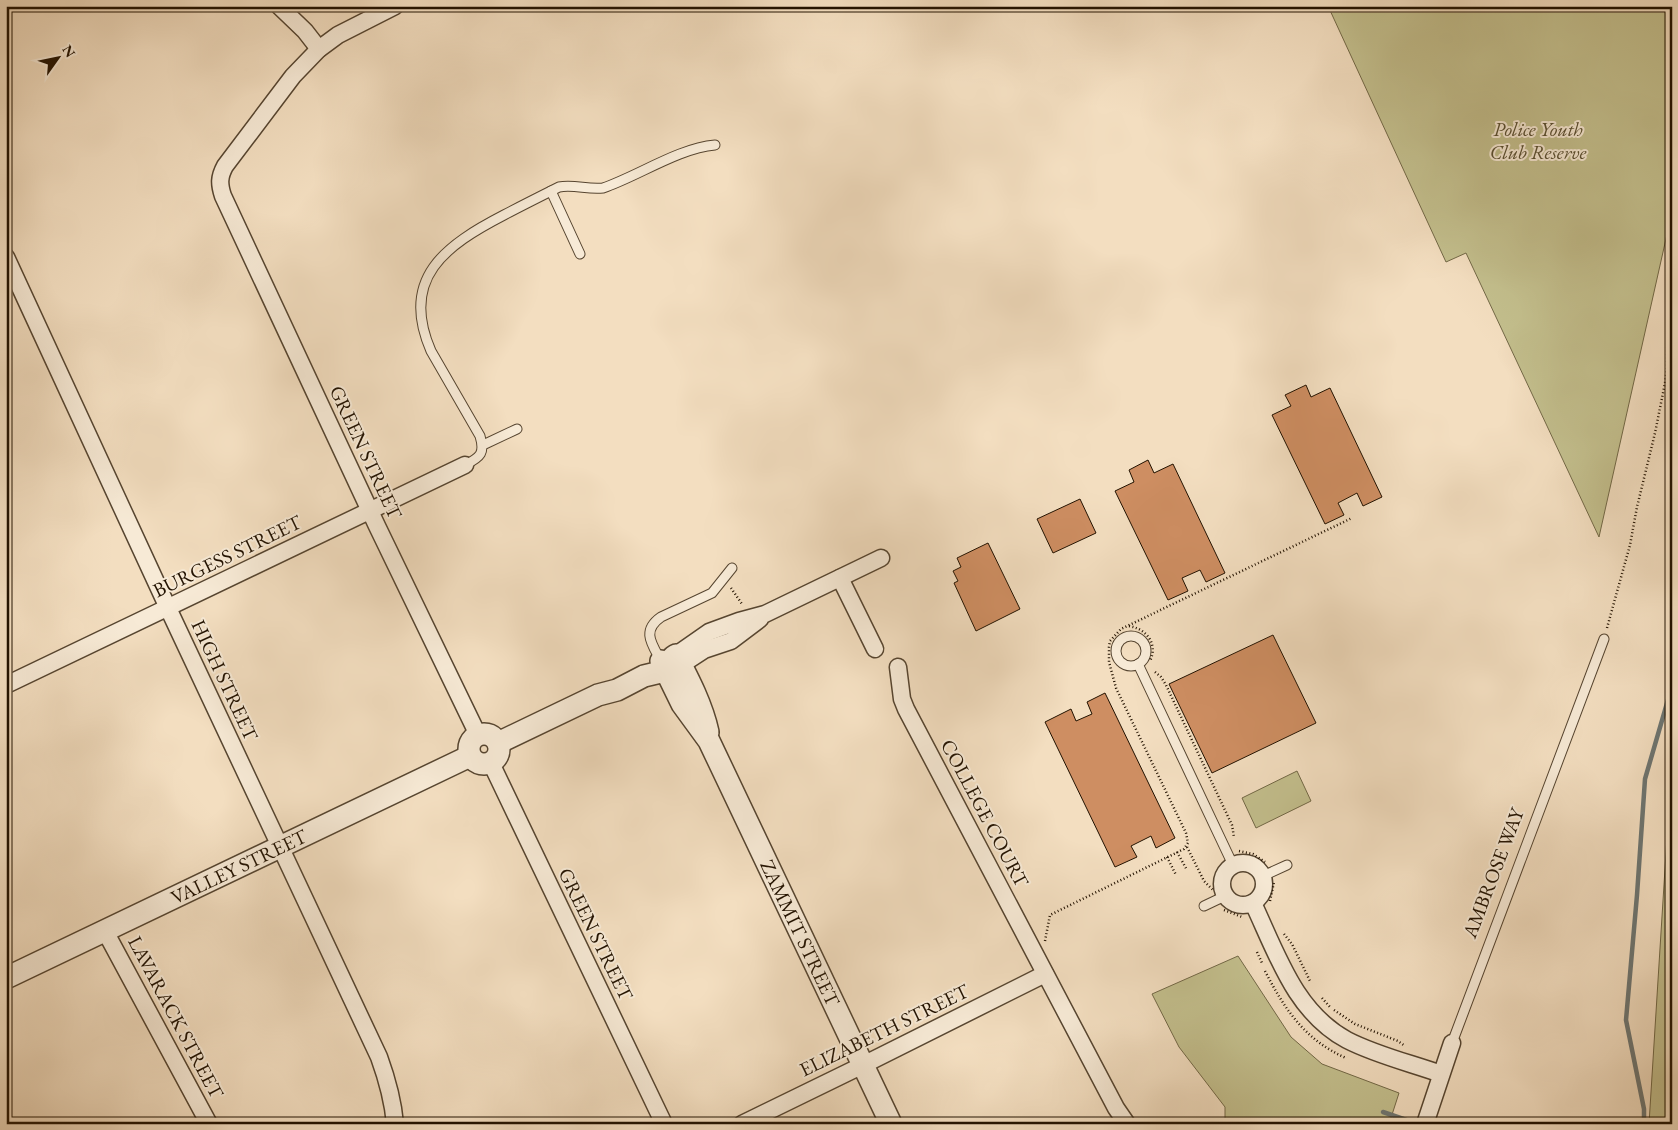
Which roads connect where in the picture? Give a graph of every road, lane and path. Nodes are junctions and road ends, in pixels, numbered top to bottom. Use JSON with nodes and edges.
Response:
{"nodes":[{"id":1,"x":279,"y":6,"type":"edge"},
{"id":2,"x":395,"y":6,"type":"edge"},
{"id":3,"x":319,"y":49,"type":"junction"},
{"id":4,"x":715,"y":145,"type":"dead end"},
{"id":5,"x":550,"y":191,"type":"junction"},
{"id":6,"x":580,"y":254,"type":"dead end"},
{"id":7,"x":6,"y":257,"type":"edge"},
{"id":8,"x":1672,"y":259,"type":"edge"},
{"id":9,"x":516,"y":429,"type":"dead end"},
{"id":10,"x":483,"y":445,"type":"junction"},
{"id":11,"x":465,"y":465,"type":"joint"},
{"id":12,"x":370,"y":511,"type":"junction"},
{"id":13,"x":881,"y":558,"type":"dead end"},
{"id":14,"x":732,"y":568,"type":"dead end"},
{"id":15,"x":840,"y":578,"type":"junction"},
{"id":16,"x":723,"y":580,"type":"junction"},
{"id":17,"x":742,"y":605,"type":"dead end"},
{"id":18,"x":168,"y":608,"type":"junction"},
{"id":19,"x":1127,"y":626,"type":"dead end"},
{"id":20,"x":1604,"y":639,"type":"joint"},
{"id":21,"x":875,"y":650,"type":"dead end"},
{"id":22,"x":671,"y":663,"type":"junction"},
{"id":23,"x":1138,"y":664,"type":"dead end"},
{"id":24,"x":898,"y":667,"type":"dead end"},
{"id":25,"x":6,"y":685,"type":"edge"},
{"id":26,"x":478,"y":735,"type":"junction"},
{"id":27,"x":498,"y":743,"type":"junction"},
{"id":28,"x":470,"y":756,"type":"junction"},
{"id":29,"x":491,"y":763,"type":"junction"},
{"id":30,"x":1234,"y":839,"type":"dead end"},
{"id":31,"x":281,"y":847,"type":"junction"},
{"id":32,"x":1178,"y":852,"type":"dead end"},
{"id":33,"x":1168,"y":857,"type":"dead end"},
{"id":34,"x":1235,"y":857,"type":"junction"},
{"id":35,"x":1288,"y":865,"type":"dead end"},
{"id":36,"x":1187,"y":870,"type":"dead end"},
{"id":37,"x":1267,"y":874,"type":"junction"},
{"id":38,"x":1176,"y":875,"type":"dead end"},
{"id":39,"x":1225,"y":896,"type":"junction"},
{"id":40,"x":1261,"y":904,"type":"junction"},
{"id":41,"x":1204,"y":906,"type":"dead end"},
{"id":42,"x":105,"y":931,"type":"junction"},
{"id":43,"x":1281,"y":932,"type":"dead end"},
{"id":44,"x":1045,"y":974,"type":"junction"},
{"id":45,"x":6,"y":978,"type":"edge"},
{"id":46,"x":1312,"y":984,"type":"dead end"},
{"id":47,"x":1318,"y":993,"type":"dead end"},
{"id":48,"x":1452,"y":1043,"type":"joint"},
{"id":49,"x":1408,"y":1049,"type":"dead end"},
{"id":50,"x":863,"y":1065,"type":"junction"},
{"id":51,"x":1441,"y":1074,"type":"junction"},
{"id":52,"x":1426,"y":1120,"type":"edge"},
{"id":53,"x":209,"y":1124,"type":"edge"},
{"id":54,"x":394,"y":1124,"type":"edge"},
{"id":55,"x":664,"y":1124,"type":"edge"},
{"id":56,"x":742,"y":1124,"type":"edge"},
{"id":57,"x":891,"y":1124,"type":"edge"},
{"id":58,"x":1127,"y":1124,"type":"edge"}],
"edges":[{"from":1,"to":3,"type":"street"},
{"from":2,"to":3,"type":"street"},
{"from":3,"to":12,"type":"street","name":"GREEN STREET"},
{"from":4,"to":5,"type":"lane"},
{"from":5,"to":6,"type":"lane"},
{"from":5,"to":10,"type":"lane"},
{"from":7,"to":18,"type":"street","name":"HIGH STREET"},
{"from":8,"to":20,"type":"path"},
{"from":9,"to":10,"type":"lane"},
{"from":10,"to":11,"type":"lane"},
{"from":11,"to":12,"type":"street","name":"BURGESS STREET"},
{"from":12,"to":18,"type":"street","name":"BURGESS STREET"},
{"from":12,"to":26,"type":"street","name":"GREEN STREET"},
{"from":13,"to":15,"type":"street"},
{"from":14,"to":16,"type":"lane"},
{"from":15,"to":21,"type":"street"},
{"from":15,"to":22,"type":"street"},
{"from":16,"to":17,"type":"path"},
{"from":16,"to":22,"type":"lane"},
{"from":18,"to":25,"type":"street","name":"BURGESS STREET"},
{"from":18,"to":31,"type":"street","name":"HIGH STREET"},
{"from":19,"to":30,"type":"path"},
{"from":20,"to":48,"type":"lane","name":"AMBROSE WAY"},
{"from":22,"to":27,"type":"street"},
{"from":22,"to":50,"type":"street","name":"ZAMMIT STREET"},
{"from":23,"to":34,"type":"lane"},
{"from":24,"to":44,"type":"street","name":"COLLEGE COURT"},
{"from":26,"to":27,"type":"street"},
{"from":26,"to":28,"type":"street"},
{"from":27,"to":29,"type":"street"},
{"from":28,"to":29,"type":"street"},
{"from":28,"to":31,"type":"street","name":"VALLEY STREET"},
{"from":29,"to":55,"type":"street","name":"GREEN STREET"},
{"from":31,"to":42,"type":"street","name":"VALLEY STREET"},
{"from":31,"to":54,"type":"street","name":"HIGH STREET"},
{"from":32,"to":36,"type":"path"},
{"from":33,"to":38,"type":"path"},
{"from":34,"to":37,"type":"street"},
{"from":34,"to":37,"type":"path"},
{"from":34,"to":39,"type":"street"},
{"from":35,"to":37,"type":"lane"},
{"from":37,"to":40,"type":"street"},
{"from":37,"to":40,"type":"path"},
{"from":39,"to":40,"type":"street"},
{"from":39,"to":41,"type":"lane"},
{"from":40,"to":51,"type":"street"},
{"from":42,"to":45,"type":"street","name":"VALLEY STREET"},
{"from":42,"to":53,"type":"street","name":"LAVARACK STREET"},
{"from":43,"to":46,"type":"path"},
{"from":44,"to":50,"type":"street","name":"ELIZABETH STREET"},
{"from":44,"to":58,"type":"street","name":"COLLEGE COURT"},
{"from":47,"to":49,"type":"path"},
{"from":48,"to":51,"type":"street","name":"AMBROSE WAY"},
{"from":50,"to":56,"type":"street","name":"ELIZABETH STREET"},
{"from":50,"to":57,"type":"street","name":"ZAMMIT STREET"},
{"from":51,"to":52,"type":"street","name":"AMBROSE WAY"}]}
